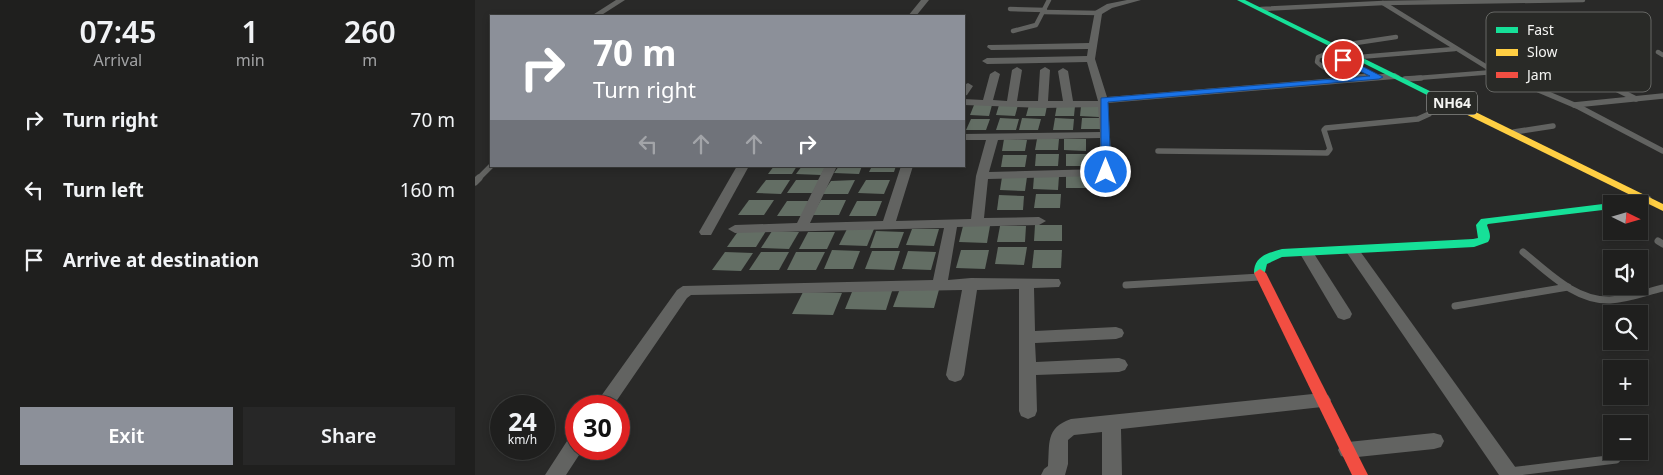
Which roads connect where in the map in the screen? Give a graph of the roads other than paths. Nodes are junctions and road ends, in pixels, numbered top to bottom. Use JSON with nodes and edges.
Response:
{"nodes":[{"id":1,"x":621,"y":0,"type":"edge"},
{"id":2,"x":925,"y":0,"type":"edge"},
{"id":3,"x":1049,"y":0,"type":"edge"},
{"id":4,"x":1137,"y":0,"type":"edge"},
{"id":5,"x":1583,"y":0,"type":"edge"},
{"id":6,"x":1381,"y":1,"type":"edge"},
{"id":7,"x":1236,"y":2,"type":"edge"},
{"id":8,"x":1255,"y":8,"type":"junction"},
{"id":9,"x":1010,"y":9,"type":"dead end"},
{"id":10,"x":1045,"y":11,"type":"junction"},
{"id":11,"x":1098,"y":13,"type":"junction"},
{"id":12,"x":597,"y":15,"type":"edge"},
{"id":13,"x":913,"y":15,"type":"edge"},
{"id":14,"x":1013,"y":31,"type":"dead end"},
{"id":15,"x":1396,"y":37,"type":"dead end"},
{"id":16,"x":998,"y":39,"type":"dead end"},
{"id":17,"x":1094,"y":42,"type":"junction"},
{"id":18,"x":991,"y":47,"type":"dead end"},
{"id":19,"x":1455,"y":48,"type":"junction"},
{"id":20,"x":1331,"y":49,"type":"junction"},
{"id":21,"x":1356,"y":57,"type":"junction"},
{"id":22,"x":1091,"y":59,"type":"junction"},
{"id":23,"x":987,"y":61,"type":"dead end"},
{"id":24,"x":1486,"y":66,"type":"edge"},
{"id":25,"x":1017,"y":70,"type":"dead end"},
{"id":26,"x":1045,"y":70,"type":"dead end"},
{"id":27,"x":1063,"y":71,"type":"dead end"},
{"id":28,"x":1486,"y":73,"type":"edge"},
{"id":29,"x":995,"y":74,"type":"dead end"},
{"id":30,"x":1377,"y":76,"type":"junction"},
{"id":31,"x":1399,"y":77,"type":"junction"},
{"id":32,"x":1544,"y":92,"type":"edge"},
{"id":33,"x":1622,"y":92,"type":"edge"},
{"id":34,"x":1663,"y":96,"type":"edge"},
{"id":35,"x":1635,"y":99,"type":"junction"},
{"id":36,"x":965,"y":102,"type":"edge"},
{"id":37,"x":1104,"y":102,"type":"junction"},
{"id":38,"x":987,"y":103,"type":"junction"},
{"id":39,"x":1012,"y":104,"type":"junction"},
{"id":40,"x":1043,"y":104,"type":"junction"},
{"id":41,"x":1069,"y":104,"type":"junction"},
{"id":42,"x":1574,"y":105,"type":"junction"},
{"id":43,"x":1435,"y":106,"type":"junction"},
{"id":44,"x":1553,"y":126,"type":"dead end"},
{"id":45,"x":1511,"y":132,"type":"junction"},
{"id":46,"x":1106,"y":135,"type":"junction"},
{"id":47,"x":993,"y":136,"type":"junction"},
{"id":48,"x":965,"y":137,"type":"edge"},
{"id":49,"x":1158,"y":151,"type":"dead end"},
{"id":50,"x":1663,"y":151,"type":"edge"},
{"id":51,"x":742,"y":167,"type":"edge"},
{"id":52,"x":831,"y":167,"type":"edge"},
{"id":53,"x":907,"y":167,"type":"edge"},
{"id":54,"x":489,"y":168,"type":"edge"},
{"id":55,"x":475,"y":171,"type":"edge"},
{"id":56,"x":1106,"y":172,"type":"junction"},
{"id":57,"x":982,"y":176,"type":"junction"},
{"id":58,"x":475,"y":182,"type":"edge"},
{"id":59,"x":1099,"y":190,"type":"dead end"},
{"id":60,"x":1610,"y":195,"type":"edge"},
{"id":61,"x":1621,"y":195,"type":"edge"},
{"id":62,"x":1603,"y":207,"type":"edge"},
{"id":63,"x":1648,"y":208,"type":"edge"},
{"id":64,"x":1663,"y":208,"type":"edge"},
{"id":65,"x":1039,"y":221,"type":"dead end"},
{"id":66,"x":977,"y":223,"type":"junction"},
{"id":67,"x":951,"y":224,"type":"junction"},
{"id":68,"x":888,"y":225,"type":"junction"},
{"id":69,"x":801,"y":228,"type":"junction"},
{"id":70,"x":735,"y":229,"type":"dead end"},
{"id":71,"x":706,"y":232,"type":"dead end"},
{"id":72,"x":1352,"y":250,"type":"junction"},
{"id":73,"x":1306,"y":252,"type":"junction"},
{"id":74,"x":1523,"y":252,"type":"dead end"},
{"id":75,"x":1260,"y":277,"type":"junction"},
{"id":76,"x":1026,"y":283,"type":"junction"},
{"id":77,"x":1054,"y":283,"type":"dead end"},
{"id":78,"x":940,"y":284,"type":"junction"},
{"id":79,"x":971,"y":284,"type":"junction"},
{"id":80,"x":1126,"y":285,"type":"dead end"},
{"id":81,"x":1568,"y":287,"type":"junction"},
{"id":82,"x":1663,"y":288,"type":"edge"},
{"id":83,"x":1455,"y":306,"type":"dead end"},
{"id":84,"x":1344,"y":314,"type":"dead end"},
{"id":85,"x":1116,"y":333,"type":"dead end"},
{"id":86,"x":1027,"y":337,"type":"junction"},
{"id":87,"x":1119,"y":365,"type":"dead end"},
{"id":88,"x":1027,"y":369,"type":"junction"},
{"id":89,"x":955,"y":375,"type":"dead end"},
{"id":90,"x":611,"y":395,"type":"edge"},
{"id":91,"x":1322,"y":400,"type":"junction"},
{"id":92,"x":1028,"y":411,"type":"dead end"},
{"id":93,"x":1111,"y":423,"type":"junction"},
{"id":94,"x":1434,"y":440,"type":"dead end"},
{"id":95,"x":1348,"y":450,"type":"junction"},
{"id":96,"x":565,"y":460,"type":"edge"},
{"id":97,"x":1609,"y":460,"type":"edge"},
{"id":98,"x":1510,"y":474,"type":"edge"},
{"id":99,"x":555,"y":475,"type":"edge"},
{"id":100,"x":1051,"y":475,"type":"edge"},
{"id":101,"x":1111,"y":475,"type":"edge"},
{"id":102,"x":1360,"y":475,"type":"edge"}],
"edges":[{"from":1,"to":12,"type":"street"},
{"from":2,"to":13,"type":"street"},
{"from":3,"to":10,"type":"lane"},
{"from":4,"to":11,"type":"street"},
{"from":5,"to":6,"type":"lane"},
{"from":6,"to":8,"type":"lane"},
{"from":6,"to":19,"type":"lane"},
{"from":7,"to":8,"type":"main road","number":"NH64"},
{"from":7,"to":20,"type":"main road","number":"NH64"},
{"from":8,"to":20,"type":"main road","number":"NH64"},
{"from":9,"to":10,"type":"lane"},
{"from":10,"to":11,"type":"lane"},
{"from":10,"to":14,"type":"lane"},
{"from":11,"to":17,"type":"street"},
{"from":15,"to":20,"type":"lane"},
{"from":16,"to":17,"type":"street"},
{"from":17,"to":18,"type":"street"},
{"from":17,"to":22,"type":"street"},
{"from":19,"to":21,"type":"lane"},
{"from":19,"to":24,"type":"lane"},
{"from":20,"to":21,"type":"main road","number":"NH64"},
{"from":20,"to":30,"type":"main road","number":"NH64"},
{"from":20,"to":30,"type":"lane"},
{"from":21,"to":31,"type":"main road","number":"NH64"},
{"from":22,"to":23,"type":"street"},
{"from":22,"to":37,"type":"street"},
{"from":25,"to":39,"type":"street"},
{"from":26,"to":40,"type":"street"},
{"from":27,"to":41,"type":"street"},
{"from":28,"to":31,"type":"lane"},
{"from":29,"to":38,"type":"street"},
{"from":30,"to":31,"type":"street"},
{"from":30,"to":37,"type":"street"},
{"from":30,"to":43,"type":"main road","number":"NH64"},
{"from":31,"to":45,"type":"main road","number":"NH64"},
{"from":32,"to":42,"type":"lane"},
{"from":33,"to":35,"type":"lane"},
{"from":34,"to":35,"type":"lane"},
{"from":35,"to":42,"type":"lane"},
{"from":36,"to":38,"type":"street"},
{"from":37,"to":41,"type":"street"},
{"from":37,"to":46,"type":"street"},
{"from":38,"to":39,"type":"street"},
{"from":39,"to":40,"type":"street"},
{"from":40,"to":41,"type":"street"},
{"from":42,"to":50,"type":"lane"},
{"from":43,"to":49,"type":"lane"},
{"from":43,"to":60,"type":"main road","number":"NH64"},
{"from":44,"to":45,"type":"lane"},
{"from":45,"to":61,"type":"main road","number":"NH64"},
{"from":46,"to":47,"type":"street"},
{"from":46,"to":56,"type":"street"},
{"from":47,"to":48,"type":"street"},
{"from":47,"to":57,"type":"street"},
{"from":51,"to":71,"type":"street"},
{"from":52,"to":69,"type":"street"},
{"from":53,"to":68,"type":"street"},
{"from":54,"to":55,"type":"lane"},
{"from":54,"to":58,"type":"lane"},
{"from":56,"to":57,"type":"street"},
{"from":56,"to":59,"type":"street"},
{"from":57,"to":66,"type":"street"},
{"from":62,"to":72,"type":"main road"},
{"from":63,"to":64,"type":"main road","number":"NH64"},
{"from":65,"to":66,"type":"street"},
{"from":66,"to":67,"type":"street"},
{"from":67,"to":68,"type":"street"},
{"from":67,"to":78,"type":"street"},
{"from":68,"to":69,"type":"street"},
{"from":69,"to":70,"type":"street"},
{"from":72,"to":73,"type":"main road"},
{"from":72,"to":98,"type":"street"},
{"from":73,"to":75,"type":"main road"},
{"from":73,"to":84,"type":"street"},
{"from":74,"to":81,"type":"lane"},
{"from":75,"to":80,"type":"lane"},
{"from":75,"to":91,"type":"main road"},
{"from":76,"to":77,"type":"street"},
{"from":76,"to":79,"type":"street"},
{"from":76,"to":86,"type":"street"},
{"from":78,"to":79,"type":"street"},
{"from":78,"to":90,"type":"street"},
{"from":79,"to":89,"type":"street"},
{"from":81,"to":82,"type":"lane"},
{"from":81,"to":83,"type":"lane"},
{"from":85,"to":86,"type":"street"},
{"from":86,"to":88,"type":"street"},
{"from":87,"to":88,"type":"street"},
{"from":88,"to":92,"type":"street"},
{"from":91,"to":93,"type":"street"},
{"from":91,"to":95,"type":"main road"},
{"from":93,"to":100,"type":"street"},
{"from":93,"to":101,"type":"street"},
{"from":94,"to":95,"type":"street"},
{"from":95,"to":102,"type":"main road"},
{"from":96,"to":99,"type":"street"},
{"from":97,"to":98,"type":"lane"}]}
